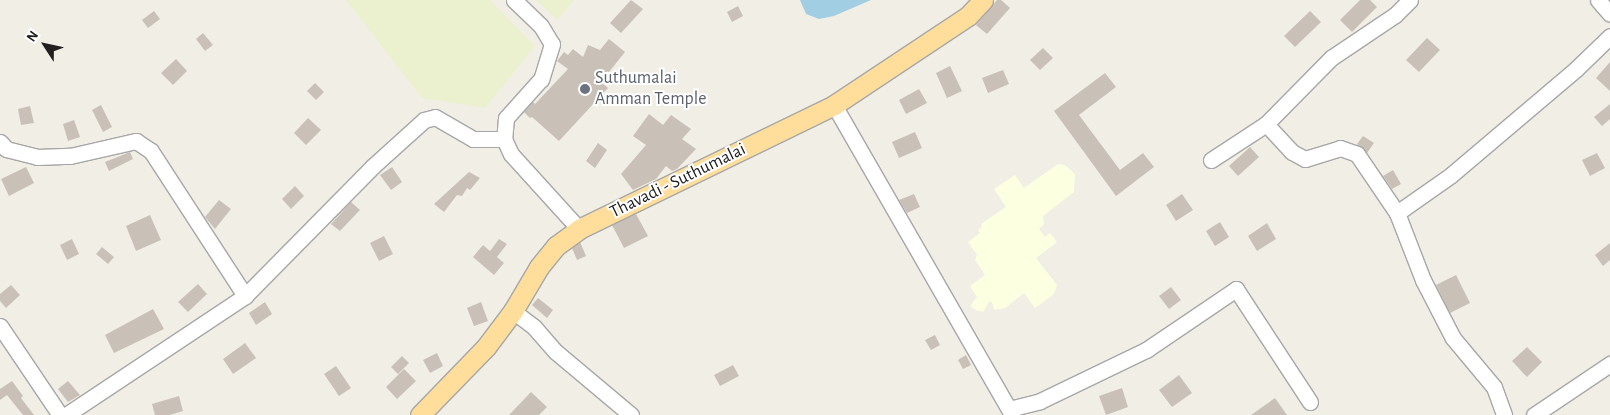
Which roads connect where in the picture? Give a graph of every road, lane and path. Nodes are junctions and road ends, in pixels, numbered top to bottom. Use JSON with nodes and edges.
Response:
{"nodes":[{"id":1,"x":514,"y":0,"type":"edge"},
{"id":2,"x":983,"y":0,"type":"edge"},
{"id":3,"x":1410,"y":0,"type":"edge"},
{"id":4,"x":1598,"y":0,"type":"edge"},
{"id":5,"x":1610,"y":14,"type":"edge"},
{"id":6,"x":1610,"y":36,"type":"edge"},
{"id":7,"x":834,"y":105,"type":"junction"},
{"id":8,"x":1266,"y":124,"type":"junction"},
{"id":9,"x":504,"y":139,"type":"junction"},
{"id":10,"x":0,"y":142,"type":"edge"},
{"id":11,"x":1211,"y":160,"type":"dead end"},
{"id":12,"x":1397,"y":213,"type":"junction"},
{"id":13,"x":579,"y":230,"type":"junction"},
{"id":14,"x":244,"y":296,"type":"junction"},
{"id":15,"x":513,"y":311,"type":"junction"},
{"id":16,"x":0,"y":326,"type":"edge"},
{"id":17,"x":1610,"y":364,"type":"edge"},
{"id":18,"x":1310,"y":402,"type":"dead end"},
{"id":19,"x":1010,"y":412,"type":"edge"},
{"id":20,"x":60,"y":415,"type":"edge"},
{"id":21,"x":66,"y":415,"type":"edge"},
{"id":22,"x":420,"y":415,"type":"edge"},
{"id":23,"x":631,"y":415,"type":"edge"},
{"id":24,"x":1504,"y":415,"type":"edge"},
{"id":25,"x":1534,"y":415,"type":"edge"}],
"edges":[{"from":1,"to":9,"type":"street"},
{"from":2,"to":7,"type":"main road","name":"Thavadi - Suthumalai"},
{"from":3,"to":8,"type":"street"},
{"from":4,"to":5,"type":"street"},
{"from":6,"to":12,"type":"street"},
{"from":7,"to":13,"type":"main road","name":"Thavadi - Suthumalai"},
{"from":7,"to":19,"type":"street"},
{"from":8,"to":11,"type":"street"},
{"from":8,"to":12,"type":"street"},
{"from":9,"to":13,"type":"street"},
{"from":9,"to":14,"type":"street"},
{"from":10,"to":14,"type":"street"},
{"from":12,"to":24,"type":"street"},
{"from":13,"to":15,"type":"main road","name":"Thavadi - Suthumalai"},
{"from":14,"to":21,"type":"street"},
{"from":15,"to":22,"type":"main road","name":"Thavadi - Suthumalai"},
{"from":15,"to":23,"type":"street"},
{"from":16,"to":20,"type":"street"},
{"from":17,"to":25,"type":"street"},
{"from":18,"to":19,"type":"street"}]}
